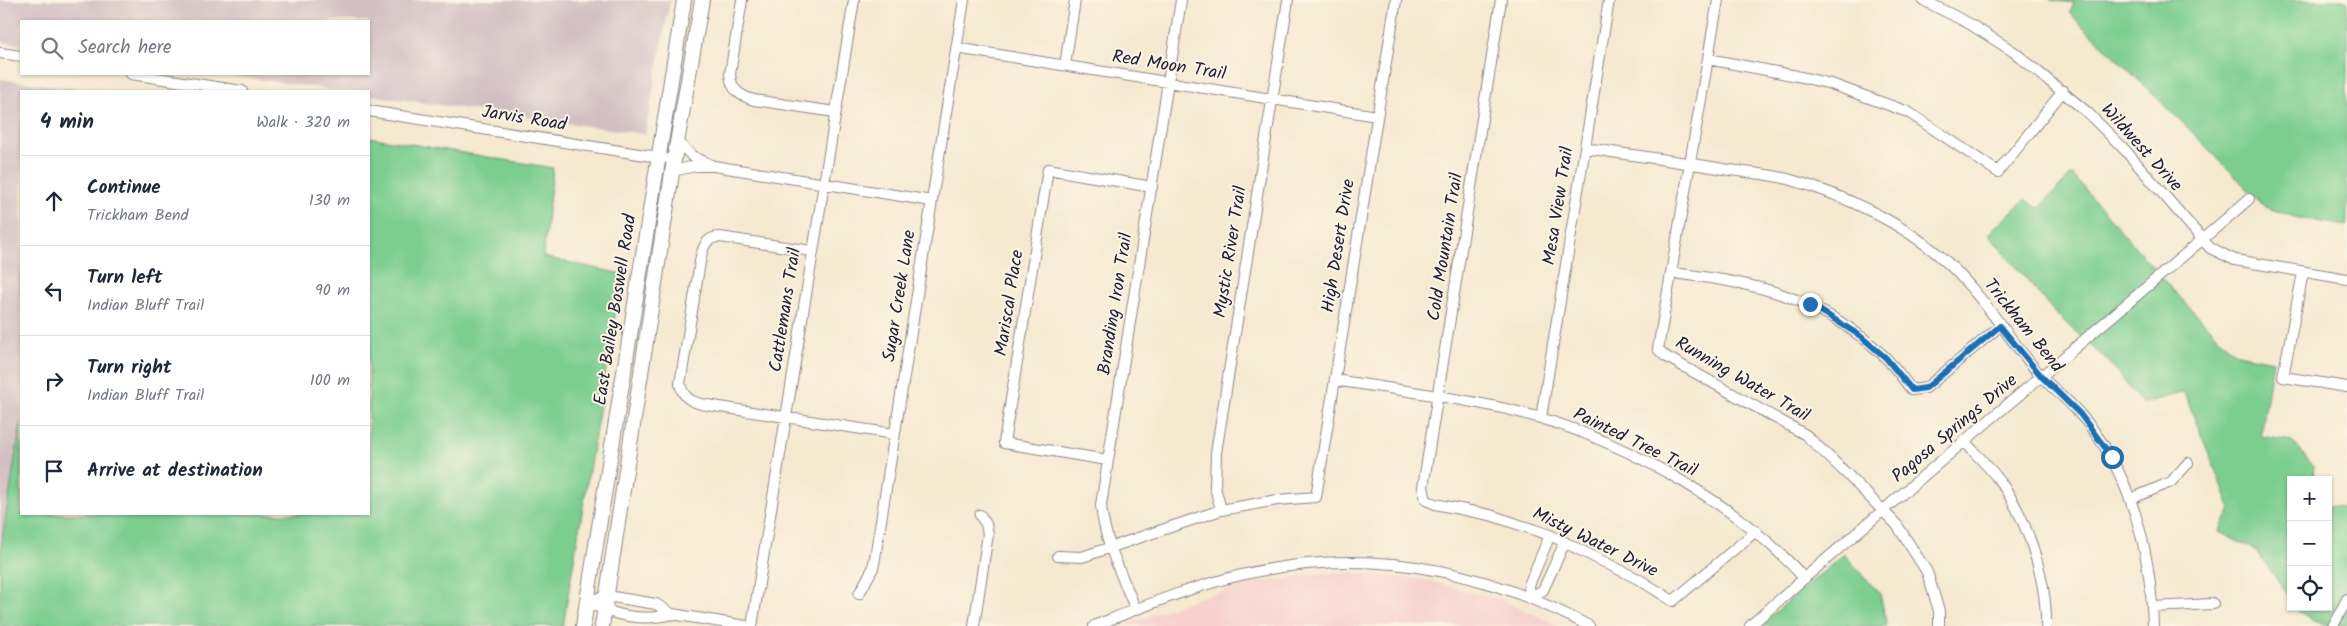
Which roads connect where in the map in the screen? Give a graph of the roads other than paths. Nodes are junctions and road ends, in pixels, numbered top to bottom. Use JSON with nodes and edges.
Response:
{"nodes":[{"id":1,"x":684,"y":0,"type":"edge"},
{"id":2,"x":702,"y":0,"type":"edge"},
{"id":3,"x":742,"y":0,"type":"edge"},
{"id":4,"x":854,"y":0,"type":"edge"},
{"id":5,"x":964,"y":0,"type":"edge"},
{"id":6,"x":1075,"y":0,"type":"edge"},
{"id":7,"x":1182,"y":0,"type":"edge"},
{"id":8,"x":1288,"y":0,"type":"edge"},
{"id":9,"x":1396,"y":0,"type":"edge"},
{"id":10,"x":1502,"y":0,"type":"edge"},
{"id":11,"x":1609,"y":0,"type":"edge"},
{"id":12,"x":1718,"y":0,"type":"edge"},
{"id":13,"x":1923,"y":0,"type":"edge"},
{"id":14,"x":956,"y":48,"type":"junction"},
{"id":15,"x":0,"y":53,"type":"edge"},
{"id":16,"x":20,"y":56,"type":"edge"},
{"id":17,"x":1708,"y":59,"type":"junction"},
{"id":18,"x":1065,"y":65,"type":"junction"},
{"id":19,"x":138,"y":75,"type":"edge"},
{"id":20,"x":1168,"y":82,"type":"junction"},
{"id":21,"x":235,"y":90,"type":"edge"},
{"id":22,"x":2063,"y":91,"type":"junction"},
{"id":23,"x":1272,"y":100,"type":"junction"},
{"id":24,"x":370,"y":111,"type":"edge"},
{"id":25,"x":835,"y":112,"type":"junction"},
{"id":26,"x":1377,"y":116,"type":"junction"},
{"id":27,"x":677,"y":142,"type":"junction"},
{"id":28,"x":1585,"y":148,"type":"junction"},
{"id":29,"x":660,"y":158,"type":"junction"},
{"id":30,"x":1691,"y":164,"type":"junction"},
{"id":31,"x":673,"y":165,"type":"junction"},
{"id":32,"x":714,"y":166,"type":"junction"},
{"id":33,"x":823,"y":184,"type":"junction"},
{"id":34,"x":1152,"y":187,"type":"junction"},
{"id":35,"x":2249,"y":199,"type":"dead end"},
{"id":36,"x":932,"y":201,"type":"junction"},
{"id":37,"x":2201,"y":240,"type":"junction"},
{"id":38,"x":812,"y":251,"type":"junction"},
{"id":39,"x":2303,"y":272,"type":"junction"},
{"id":40,"x":1672,"y":273,"type":"junction"},
{"id":41,"x":2347,"y":279,"type":"edge"},
{"id":42,"x":2000,"y":326,"type":"junction"},
{"id":43,"x":2042,"y":377,"type":"junction"},
{"id":44,"x":1335,"y":380,"type":"junction"},
{"id":45,"x":2347,"y":387,"type":"edge"},
{"id":46,"x":1438,"y":397,"type":"junction"},
{"id":47,"x":785,"y":417,"type":"junction"},
{"id":48,"x":1540,"y":418,"type":"junction"},
{"id":49,"x":894,"y":434,"type":"junction"},
{"id":50,"x":1966,"y":442,"type":"junction"},
{"id":51,"x":1107,"y":460,"type":"junction"},
{"id":52,"x":2188,"y":463,"type":"dead end"},
{"id":53,"x":2131,"y":499,"type":"junction"},
{"id":54,"x":1426,"y":500,"type":"joint"},
{"id":55,"x":1221,"y":510,"type":"junction"},
{"id":56,"x":1883,"y":510,"type":"junction"},
{"id":57,"x":980,"y":515,"type":"dead end"},
{"id":58,"x":1756,"y":531,"type":"junction"},
{"id":59,"x":1550,"y":535,"type":"junction"},
{"id":60,"x":1564,"y":542,"type":"junction"},
{"id":61,"x":1111,"y":547,"type":"junction"},
{"id":62,"x":1058,"y":556,"type":"dead end"},
{"id":63,"x":1804,"y":578,"type":"junction"},
{"id":64,"x":860,"y":594,"type":"dead end"},
{"id":65,"x":607,"y":596,"type":"junction"},
{"id":66,"x":1530,"y":598,"type":"junction"},
{"id":67,"x":2347,"y":598,"type":"edge"},
{"id":68,"x":587,"y":601,"type":"junction"},
{"id":69,"x":2213,"y":604,"type":"dead end"},
{"id":70,"x":2153,"y":606,"type":"junction"},
{"id":71,"x":1135,"y":608,"type":"junction"},
{"id":72,"x":604,"y":611,"type":"junction"},
{"id":73,"x":672,"y":614,"type":"junction"},
{"id":74,"x":583,"y":626,"type":"edge"},
{"id":75,"x":602,"y":626,"type":"edge"},
{"id":76,"x":746,"y":626,"type":"edge"},
{"id":77,"x":752,"y":626,"type":"edge"},
{"id":78,"x":974,"y":626,"type":"edge"},
{"id":79,"x":1094,"y":626,"type":"edge"},
{"id":80,"x":1588,"y":626,"type":"edge"},
{"id":81,"x":1750,"y":626,"type":"edge"},
{"id":82,"x":1939,"y":626,"type":"edge"},
{"id":83,"x":2046,"y":626,"type":"edge"},
{"id":84,"x":2153,"y":626,"type":"edge"},
{"id":85,"x":2333,"y":626,"type":"edge"}],
"edges":[{"from":1,"to":29,"type":"main road","name":"East Bailey Boswell Road"},
{"from":2,"to":27,"type":"main road","name":"East Bailey Boswell Road"},
{"from":3,"to":25,"type":"street"},
{"from":4,"to":25,"type":"street","name":"Cattlemans Trail"},
{"from":5,"to":14,"type":"street","name":"Sugar Creek Lane"},
{"from":6,"to":18,"type":"street"},
{"from":7,"to":20,"type":"street","name":"Branding Iron Trail"},
{"from":8,"to":23,"type":"street","name":"Mystic River Trail"},
{"from":9,"to":26,"type":"street","name":"High Desert Drive"},
{"from":10,"to":46,"type":"street","name":"Cold Mountain Trail"},
{"from":11,"to":28,"type":"street","name":"Mesa View Trail"},
{"from":12,"to":17,"type":"street","name":"Running Water Trail"},
{"from":13,"to":22,"type":"street","name":"Wildwest Drive"},
{"from":14,"to":18,"type":"street","name":"Red Moon Trail"},
{"from":14,"to":36,"type":"street","name":"Sugar Creek Lane"},
{"from":15,"to":16,"type":"street"},
{"from":17,"to":22,"type":"street"},
{"from":17,"to":30,"type":"street","name":"Running Water Trail"},
{"from":18,"to":20,"type":"street","name":"Red Moon Trail"},
{"from":19,"to":21,"type":"street"},
{"from":20,"to":23,"type":"street","name":"Red Moon Trail"},
{"from":20,"to":34,"type":"street","name":"Branding Iron Trail"},
{"from":22,"to":37,"type":"street","name":"Wildwest Drive"},
{"from":23,"to":26,"type":"street","name":"Red Moon Trail"},
{"from":23,"to":55,"type":"street","name":"Mystic River Trail"},
{"from":24,"to":29,"type":"street","name":"Jarvis Road"},
{"from":25,"to":33,"type":"street","name":"Cattlemans Trail"},
{"from":26,"to":44,"type":"street","name":"High Desert Drive"},
{"from":27,"to":31,"type":"main road","name":"East Bailey Boswell Road"},
{"from":27,"to":32,"type":"street"},
{"from":28,"to":30,"type":"street","name":"Trickham Bend"},
{"from":28,"to":48,"type":"street","name":"Mesa View Trail"},
{"from":29,"to":31,"type":"street","name":"Jarvis Road"},
{"from":29,"to":68,"type":"main road","name":"East Bailey Boswell Road"},
{"from":30,"to":40,"type":"street","name":"Running Water Trail"},
{"from":30,"to":42,"type":"street","name":"Trickham Bend"},
{"from":31,"to":32,"type":"street","name":"Jarvis Road"},
{"from":31,"to":65,"type":"main road","name":"East Bailey Boswell Road"},
{"from":32,"to":33,"type":"street"},
{"from":33,"to":36,"type":"street"},
{"from":33,"to":38,"type":"street","name":"Cattlemans Trail"},
{"from":34,"to":51,"type":"street","name":"Branding Iron Trail"},
{"from":34,"to":51,"type":"street","name":"Mariscal Place"},
{"from":35,"to":37,"type":"street","name":"Pagosa Springs Drive"},
{"from":36,"to":49,"type":"street","name":"Sugar Creek Lane"},
{"from":37,"to":39,"type":"street","name":"Wildwest Drive"},
{"from":37,"to":43,"type":"street","name":"Pagosa Springs Drive"},
{"from":38,"to":47,"type":"street","name":"Cattlemans Trail"},
{"from":38,"to":47,"type":"street"},
{"from":39,"to":41,"type":"street","name":"Wildwest Drive"},
{"from":39,"to":45,"type":"street"},
{"from":40,"to":42,"type":"street"},
{"from":40,"to":56,"type":"street","name":"Running Water Trail"},
{"from":42,"to":43,"type":"street","name":"Trickham Bend"},
{"from":43,"to":50,"type":"street","name":"Pagosa Springs Drive"},
{"from":43,"to":53,"type":"street","name":"Trickham Bend"},
{"from":44,"to":46,"type":"street","name":"Painted Tree Trail"},
{"from":44,"to":55,"type":"street","name":"High Desert Drive"},
{"from":46,"to":48,"type":"street","name":"Painted Tree Trail"},
{"from":46,"to":54,"type":"street","name":"Cold Mountain Trail"},
{"from":47,"to":49,"type":"street"},
{"from":47,"to":77,"type":"street","name":"Cattlemans Trail"},
{"from":48,"to":58,"type":"street","name":"Painted Tree Trail"},
{"from":49,"to":64,"type":"street","name":"Sugar Creek Lane"},
{"from":50,"to":56,"type":"street","name":"Pagosa Springs Drive"},
{"from":50,"to":83,"type":"street"},
{"from":51,"to":61,"type":"street","name":"Branding Iron Trail"},
{"from":52,"to":53,"type":"street"},
{"from":53,"to":70,"type":"street","name":"Trickham Bend"},
{"from":54,"to":59,"type":"street","name":"Misty Water Drive"},
{"from":55,"to":61,"type":"street"},
{"from":56,"to":63,"type":"street","name":"Pagosa Springs Drive"},
{"from":56,"to":82,"type":"street","name":"Running Water Trail"},
{"from":57,"to":78,"type":"street"},
{"from":58,"to":60,"type":"street","name":"Misty Water Drive"},
{"from":58,"to":63,"type":"street","name":"Painted Tree Trail"},
{"from":59,"to":60,"type":"street","name":"Misty Water Drive"},
{"from":59,"to":66,"type":"street"},
{"from":60,"to":66,"type":"street"},
{"from":61,"to":62,"type":"street"},
{"from":61,"to":71,"type":"street","name":"Branding Iron Trail"},
{"from":63,"to":81,"type":"street","name":"Pagosa Springs Drive"},
{"from":65,"to":68,"type":"street"},
{"from":65,"to":72,"type":"main road","name":"East Bailey Boswell Road"},
{"from":65,"to":73,"type":"street"},
{"from":66,"to":71,"type":"street"},
{"from":66,"to":80,"type":"street"},
{"from":67,"to":85,"type":"street"},
{"from":68,"to":72,"type":"street"},
{"from":68,"to":74,"type":"main road","name":"East Bailey Boswell Road"},
{"from":69,"to":70,"type":"street"},
{"from":70,"to":84,"type":"street","name":"Trickham Bend"},
{"from":71,"to":79,"type":"street"},
{"from":72,"to":73,"type":"street"},
{"from":72,"to":75,"type":"main road","name":"East Bailey Boswell Road"},
{"from":73,"to":76,"type":"street"}]}
